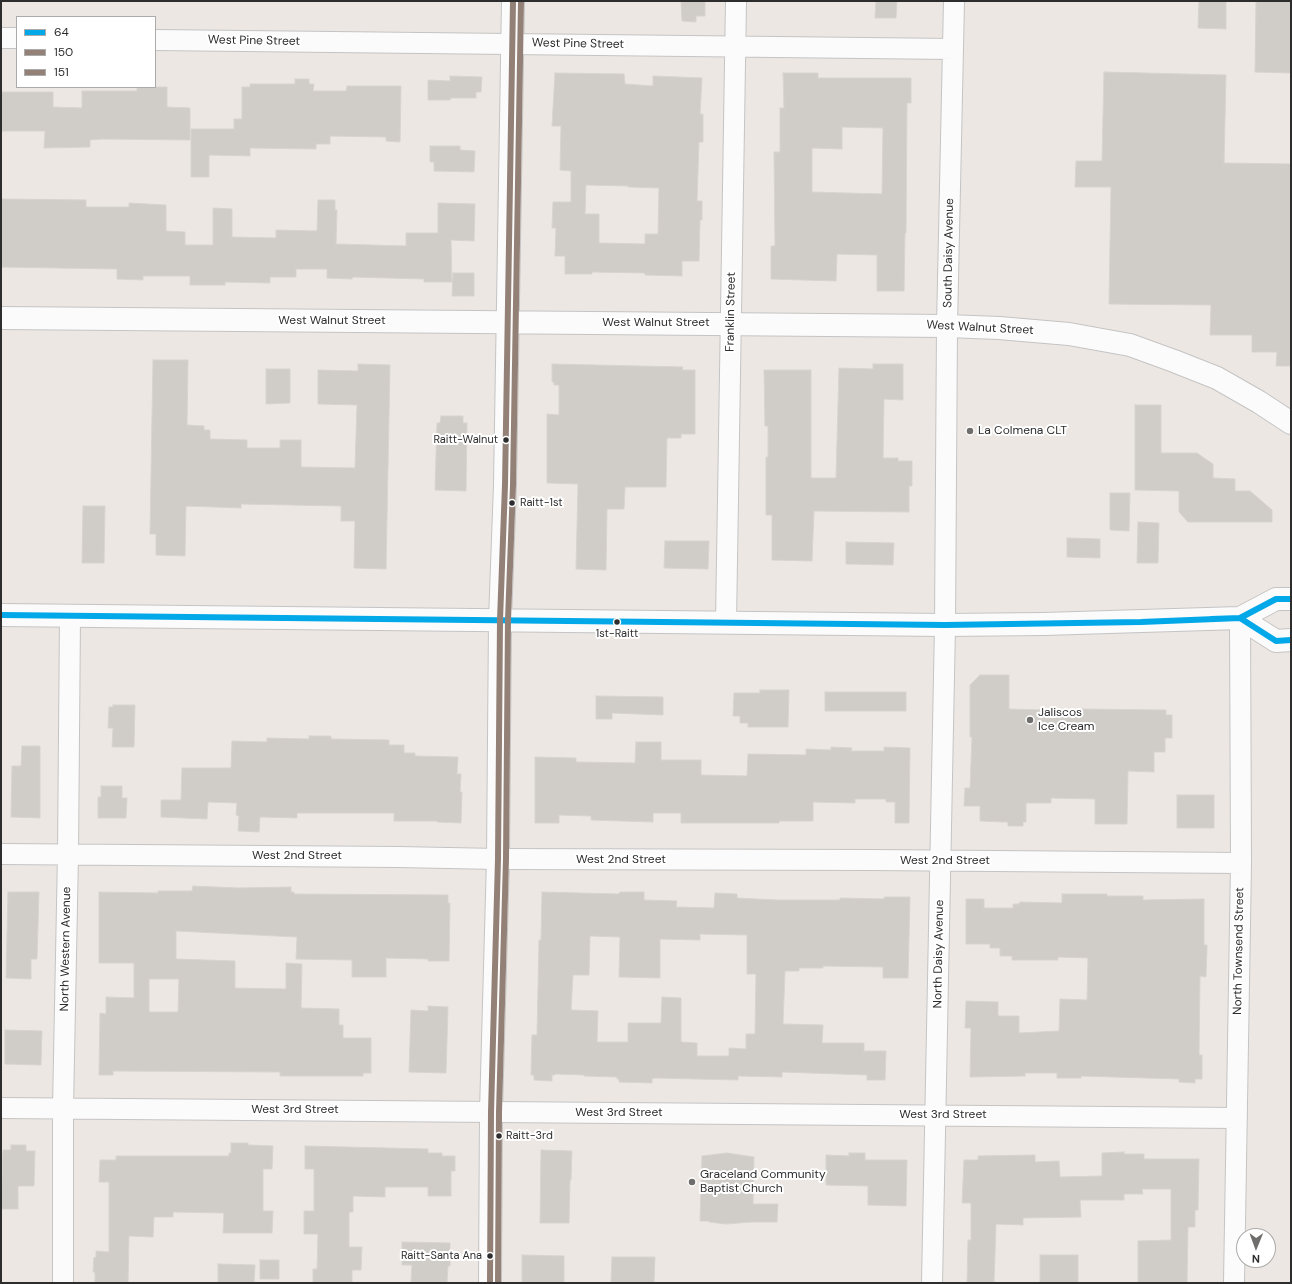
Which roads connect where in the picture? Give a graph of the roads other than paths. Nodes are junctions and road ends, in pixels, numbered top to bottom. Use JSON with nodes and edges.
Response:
{"nodes":[{"id":1,"x":513,"y":1,"type":"edge"},
{"id":2,"x":736,"y":1,"type":"edge"},
{"id":3,"x":954,"y":1,"type":"edge"},
{"id":4,"x":1,"y":38,"type":"edge"},
{"id":5,"x":16,"y":38,"type":"edge"},
{"id":6,"x":156,"y":40,"type":"edge"},
{"id":7,"x":512,"y":44,"type":"junction"},
{"id":8,"x":735,"y":46,"type":"junction"},
{"id":9,"x":953,"y":49,"type":"junction"},
{"id":10,"x":1,"y":318,"type":"edge"},
{"id":11,"x":508,"y":322,"type":"junction"},
{"id":12,"x":731,"y":324,"type":"junction"},
{"id":13,"x":947,"y":326,"type":"junction"},
{"id":14,"x":1291,"y":423,"type":"edge"},
{"id":15,"x":1291,"y":599,"type":"edge"},
{"id":16,"x":1,"y":615,"type":"edge"},
{"id":17,"x":70,"y":616,"type":"junction"},
{"id":18,"x":1240,"y":618,"type":"junction"},
{"id":19,"x":500,"y":620,"type":"junction"},
{"id":20,"x":726,"y":622,"type":"junction"},
{"id":21,"x":945,"y":625,"type":"junction"},
{"id":22,"x":1291,"y":640,"type":"edge"},
{"id":23,"x":1,"y":854,"type":"edge"},
{"id":24,"x":68,"y":854,"type":"junction"},
{"id":25,"x":498,"y":859,"type":"junction"},
{"id":26,"x":941,"y":861,"type":"junction"},
{"id":27,"x":1241,"y":863,"type":"junction"},
{"id":28,"x":1,"y":1108,"type":"edge"},
{"id":29,"x":63,"y":1108,"type":"junction"},
{"id":30,"x":491,"y":1112,"type":"junction"},
{"id":31,"x":935,"y":1115,"type":"junction"},
{"id":32,"x":1237,"y":1118,"type":"junction"},
{"id":33,"x":63,"y":1283,"type":"edge"},
{"id":34,"x":490,"y":1283,"type":"edge"},
{"id":35,"x":932,"y":1283,"type":"edge"},
{"id":36,"x":1234,"y":1283,"type":"edge"}],
"edges":[{"from":1,"to":7,"type":"street"},
{"from":2,"to":8,"type":"street","name":"Franklin Street"},
{"from":3,"to":9,"type":"street","name":"South Daisy Avenue"},
{"from":4,"to":5,"type":"street"},
{"from":6,"to":7,"type":"street","name":"West Pine Street"},
{"from":7,"to":8,"type":"street","name":"West Pine Street"},
{"from":7,"to":11,"type":"street"},
{"from":8,"to":9,"type":"street","name":"West Pine Street"},
{"from":8,"to":12,"type":"street","name":"Franklin Street"},
{"from":9,"to":13,"type":"street","name":"South Daisy Avenue"},
{"from":10,"to":11,"type":"street","name":"West Walnut Street"},
{"from":11,"to":12,"type":"street","name":"West Walnut Street"},
{"from":11,"to":19,"type":"street"},
{"from":12,"to":13,"type":"street","name":"West Walnut Street"},
{"from":12,"to":20,"type":"street","name":"Franklin Street"},
{"from":13,"to":14,"type":"street","name":"West Walnut Street"},
{"from":13,"to":21,"type":"street","name":"South Daisy Avenue"},
{"from":15,"to":18,"type":"street"},
{"from":16,"to":17,"type":"street"},
{"from":17,"to":19,"type":"street"},
{"from":17,"to":24,"type":"street","name":"North Western Avenue"},
{"from":18,"to":21,"type":"street"},
{"from":18,"to":22,"type":"street"},
{"from":18,"to":27,"type":"street","name":"North Townsend Street"},
{"from":19,"to":20,"type":"street"},
{"from":19,"to":25,"type":"street"},
{"from":20,"to":21,"type":"street"},
{"from":21,"to":26,"type":"street","name":"North Daisy Avenue"},
{"from":23,"to":24,"type":"street","name":"West 2nd Street"},
{"from":24,"to":25,"type":"street","name":"West 2nd Street"},
{"from":24,"to":29,"type":"street","name":"North Western Avenue"},
{"from":25,"to":26,"type":"street","name":"West 2nd Street"},
{"from":25,"to":30,"type":"street"},
{"from":26,"to":27,"type":"street","name":"West 2nd Street"},
{"from":26,"to":31,"type":"street","name":"North Daisy Avenue"},
{"from":27,"to":32,"type":"street","name":"North Townsend Street"},
{"from":28,"to":29,"type":"street","name":"West 3rd Street"},
{"from":29,"to":30,"type":"street","name":"West 3rd Street"},
{"from":29,"to":33,"type":"street","name":"North Western Avenue"},
{"from":30,"to":31,"type":"street","name":"West 3rd Street"},
{"from":30,"to":34,"type":"street"},
{"from":31,"to":32,"type":"street","name":"West 3rd Street"},
{"from":31,"to":35,"type":"street","name":"North Daisy Avenue"},
{"from":32,"to":36,"type":"street","name":"North Townsend Street"}]}
